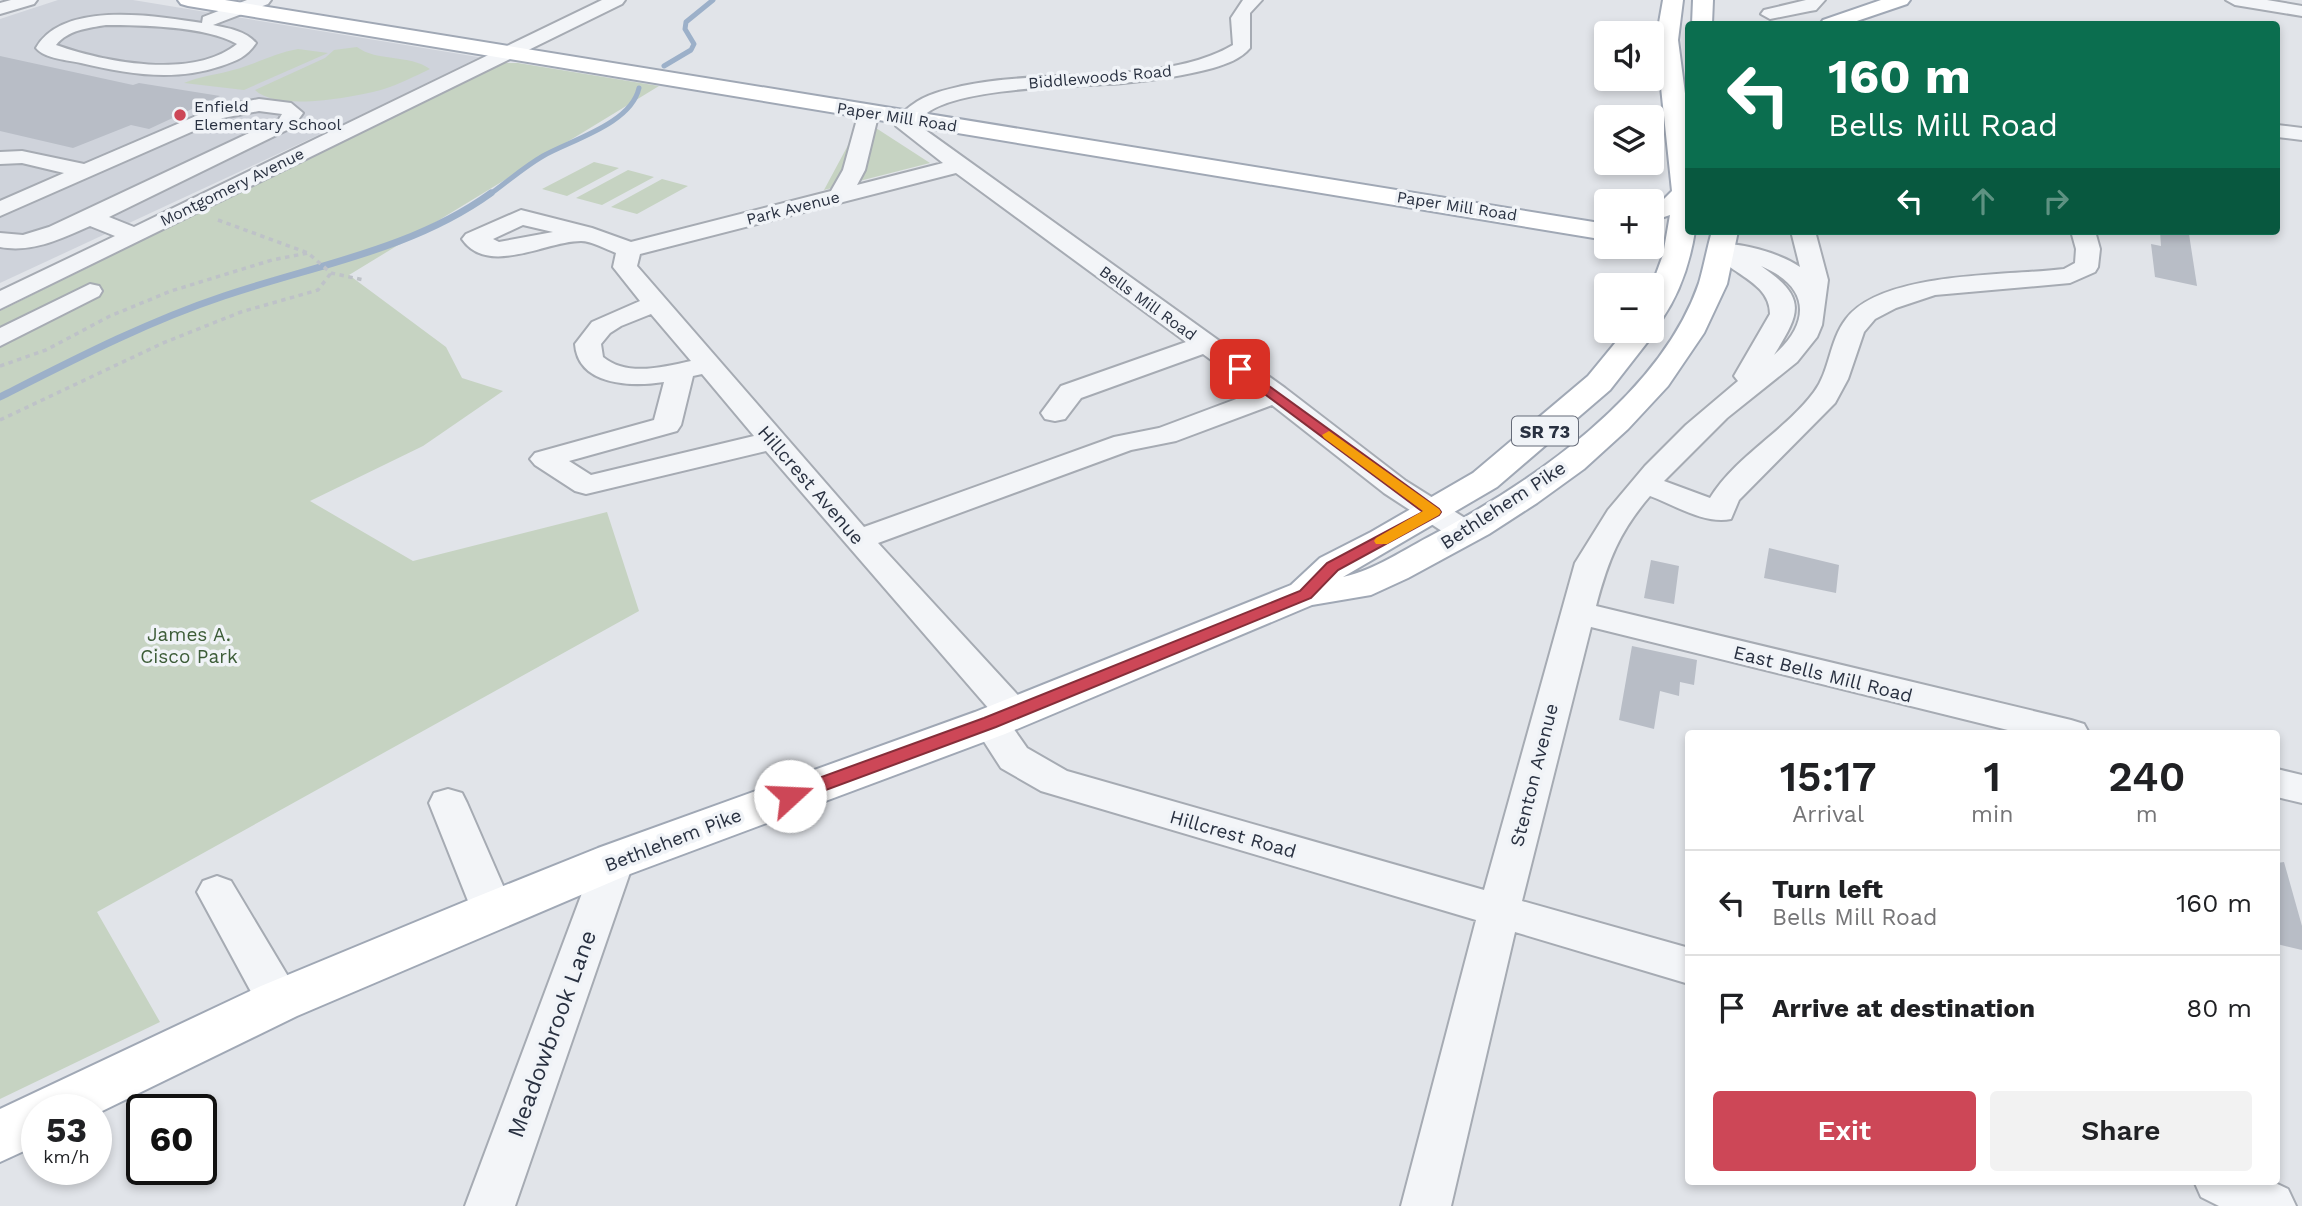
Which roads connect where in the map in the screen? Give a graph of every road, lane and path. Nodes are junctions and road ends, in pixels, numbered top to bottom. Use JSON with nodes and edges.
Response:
{"nodes":[{"id":1,"x":28,"y":0,"type":"edge"},
{"id":2,"x":188,"y":0,"type":"edge"},
{"id":3,"x":262,"y":0,"type":"edge"},
{"id":4,"x":616,"y":0,"type":"edge"},
{"id":5,"x":1253,"y":0,"type":"edge"},
{"id":6,"x":1673,"y":0,"type":"edge"},
{"id":7,"x":1703,"y":0,"type":"edge"},
{"id":8,"x":1816,"y":0,"type":"edge"},
{"id":9,"x":1900,"y":0,"type":"edge"},
{"id":10,"x":1921,"y":0,"type":"edge"},
{"id":11,"x":2235,"y":0,"type":"edge"},
{"id":12,"x":242,"y":8,"type":"junction"},
{"id":13,"x":0,"y":9,"type":"edge"},
{"id":14,"x":2302,"y":11,"type":"edge"},
{"id":15,"x":1770,"y":14,"type":"dead end"},
{"id":16,"x":1702,"y":21,"type":"edge"},
{"id":17,"x":1839,"y":21,"type":"edge"},
{"id":18,"x":1874,"y":21,"type":"edge"},
{"id":19,"x":191,"y":27,"type":"junction"},
{"id":20,"x":505,"y":53,"type":"junction"},
{"id":21,"x":1682,"y":93,"type":"edge"},
{"id":22,"x":869,"y":112,"type":"junction"},
{"id":23,"x":907,"y":119,"type":"junction"},
{"id":24,"x":2280,"y":131,"type":"edge"},
{"id":25,"x":2302,"y":134,"type":"edge"},
{"id":26,"x":0,"y":158,"type":"edge"},
{"id":27,"x":957,"y":166,"type":"junction"},
{"id":28,"x":87,"y":171,"type":"junction"},
{"id":29,"x":1685,"y":193,"type":"junction"},
{"id":30,"x":840,"y":196,"type":"junction"},
{"id":31,"x":0,"y":209,"type":"edge"},
{"id":32,"x":1664,"y":209,"type":"edge"},
{"id":33,"x":184,"y":210,"type":"junction"},
{"id":34,"x":90,"y":218,"type":"junction"},
{"id":35,"x":1533,"y":218,"type":"junction"},
{"id":36,"x":1594,"y":219,"type":"edge"},
{"id":37,"x":1594,"y":230,"type":"edge"},
{"id":38,"x":584,"y":233,"type":"dead end"},
{"id":39,"x":134,"y":235,"type":"junction"},
{"id":40,"x":1804,"y":235,"type":"edge"},
{"id":41,"x":2084,"y":235,"type":"edge"},
{"id":42,"x":0,"y":240,"type":"edge"},
{"id":43,"x":1723,"y":241,"type":"edge"},
{"id":44,"x":1666,"y":242,"type":"edge"},
{"id":45,"x":629,"y":250,"type":"junction"},
{"id":46,"x":308,"y":253,"type":"junction"},
{"id":47,"x":331,"y":273,"type":"junction"},
{"id":48,"x":364,"y":280,"type":"dead end"},
{"id":49,"x":90,"y":291,"type":"dead end"},
{"id":50,"x":1664,"y":291,"type":"edge"},
{"id":51,"x":0,"y":301,"type":"edge"},
{"id":52,"x":656,"y":303,"type":"junction"},
{"id":53,"x":1813,"y":305,"type":"junction"},
{"id":54,"x":0,"y":338,"type":"edge"},
{"id":55,"x":1631,"y":343,"type":"edge"},
{"id":56,"x":1205,"y":344,"type":"junction"},
{"id":57,"x":0,"y":366,"type":"edge"},
{"id":58,"x":695,"y":368,"type":"junction"},
{"id":59,"x":1275,"y":394,"type":"junction"},
{"id":60,"x":1738,"y":395,"type":"junction"},
{"id":61,"x":1055,"y":413,"type":"dead end"},
{"id":62,"x":0,"y":420,"type":"edge"},
{"id":63,"x":774,"y":440,"type":"junction"},
{"id":64,"x":1645,"y":484,"type":"junction"},
{"id":65,"x":1433,"y":512,"type":"junction"},
{"id":66,"x":1465,"y":532,"type":"junction"},
{"id":67,"x":858,"y":540,"type":"junction"},
{"id":68,"x":1306,"y":594,"type":"junction"},
{"id":69,"x":1576,"y":612,"type":"junction"},
{"id":70,"x":1001,"y":718,"type":"junction"},
{"id":71,"x":2059,"y":730,"type":"edge"},
{"id":72,"x":2280,"y":784,"type":"edge"},
{"id":73,"x":2302,"y":789,"type":"edge"},
{"id":74,"x":448,"y":803,"type":"dead end"},
{"id":75,"x":614,"y":861,"type":"junction"},
{"id":76,"x":217,"y":892,"type":"dead end"},
{"id":77,"x":1499,"y":910,"type":"junction"},
{"id":78,"x":493,"y":911,"type":"junction"},
{"id":79,"x":1685,"y":965,"type":"edge"},
{"id":80,"x":279,"y":1001,"type":"junction"},
{"id":81,"x":84,"y":1094,"type":"edge"},
{"id":82,"x":21,"y":1126,"type":"edge"},
{"id":83,"x":0,"y":1137,"type":"edge"},
{"id":84,"x":2226,"y":1185,"type":"edge"},
{"id":85,"x":491,"y":1206,"type":"edge"},
{"id":86,"x":1426,"y":1206,"type":"edge"},
{"id":87,"x":2271,"y":1206,"type":"edge"}],
"edges":[{"from":1,"to":13,"type":"street"},
{"from":2,"to":12,"type":"main road","name":"Paper Mill Road"},
{"from":3,"to":12,"type":"street"},
{"from":4,"to":20,"type":"street","name":"Montgomery Avenue"},
{"from":5,"to":23,"type":"street","name":"Biddlewoods Road"},
{"from":6,"to":21,"type":"main road"},
{"from":7,"to":16,"type":"main road"},
{"from":8,"to":15,"type":"street"},
{"from":9,"to":17,"type":"main road"},
{"from":10,"to":18,"type":"main road"},
{"from":11,"to":14,"type":"street"},
{"from":12,"to":19,"type":"street"},
{"from":12,"to":20,"type":"main road","name":"Paper Mill Road"},
{"from":19,"to":19,"type":"street"},
{"from":20,"to":22,"type":"main road","name":"Paper Mill Road"},
{"from":20,"to":33,"type":"street","name":"Montgomery Avenue"},
{"from":21,"to":29,"type":"main road"},
{"from":22,"to":23,"type":"main road","name":"Paper Mill Road"},
{"from":22,"to":30,"type":"street"},
{"from":23,"to":27,"type":"street","name":"Bells Mill Road"},
{"from":23,"to":35,"type":"main road","name":"Paper Mill Road"},
{"from":24,"to":25,"type":"street"},
{"from":26,"to":28,"type":"street"},
{"from":27,"to":30,"type":"street","name":"Park Avenue"},
{"from":27,"to":56,"type":"street","name":"Bells Mill Road"},
{"from":28,"to":31,"type":"street"},
{"from":28,"to":34,"type":"street"},
{"from":29,"to":32,"type":"main road"},
{"from":29,"to":44,"type":"main road"},
{"from":30,"to":45,"type":"street","name":"Park Avenue"},
{"from":33,"to":39,"type":"street","name":"Montgomery Avenue"},
{"from":33,"to":46,"type":"path"},
{"from":34,"to":39,"type":"street"},
{"from":34,"to":42,"type":"street"},
{"from":35,"to":36,"type":"main road"},
{"from":35,"to":37,"type":"main road","name":"Paper Mill Road"},
{"from":38,"to":45,"type":"street"},
{"from":39,"to":51,"type":"street","name":"Montgomery Avenue"},
{"from":40,"to":53,"type":"street","name":"Stenton Avenue"},
{"from":41,"to":64,"type":"street"},
{"from":43,"to":44,"type":"main road"},
{"from":43,"to":53,"type":"street"},
{"from":43,"to":60,"type":"street","name":"Stenton Avenue"},
{"from":43,"to":66,"type":"main road","name":"Bethlehem Pike"},
{"from":44,"to":50,"type":"main road"},
{"from":45,"to":52,"type":"street","name":"Hillcrest Avenue"},
{"from":46,"to":47,"type":"path"},
{"from":46,"to":57,"type":"path"},
{"from":47,"to":48,"type":"path"},
{"from":47,"to":62,"type":"path"},
{"from":49,"to":54,"type":"street"},
{"from":52,"to":58,"type":"street","name":"Hillcrest Avenue"},
{"from":52,"to":58,"type":"street"},
{"from":53,"to":60,"type":"street","name":"Stenton Avenue"},
{"from":55,"to":65,"type":"main road","name":"Bethlehem Pike","number":"SR 73"},
{"from":56,"to":59,"type":"street","name":"Bells Mill Road"},
{"from":56,"to":61,"type":"street"},
{"from":58,"to":63,"type":"street","name":"Hillcrest Avenue"},
{"from":58,"to":63,"type":"lane"},
{"from":59,"to":65,"type":"street","name":"Bells Mill Road"},
{"from":59,"to":67,"type":"street"},
{"from":60,"to":64,"type":"street","name":"Stenton Avenue"},
{"from":63,"to":67,"type":"street","name":"Hillcrest Avenue"},
{"from":64,"to":69,"type":"street","name":"Stenton Avenue"},
{"from":65,"to":66,"type":"street","name":"Bells Mill Road"},
{"from":65,"to":68,"type":"main road","name":"Bethlehem Pike"},
{"from":66,"to":68,"type":"main road","name":"Bethlehem Pike"},
{"from":67,"to":70,"type":"street","name":"Hillcrest Avenue"},
{"from":68,"to":70,"type":"main road","name":"Bethlehem Pike"},
{"from":69,"to":71,"type":"street","name":"East Bells Mill Road"},
{"from":69,"to":77,"type":"street","name":"Stenton Avenue"},
{"from":70,"to":75,"type":"main road","name":"Bethlehem Pike"},
{"from":70,"to":77,"type":"street","name":"Hillcrest Road"},
{"from":72,"to":73,"type":"street"},
{"from":74,"to":78,"type":"street"},
{"from":75,"to":78,"type":"main road","name":"Bethlehem Pike"},
{"from":75,"to":85,"type":"street","name":"Meadowbrook Lane"},
{"from":76,"to":80,"type":"street"},
{"from":77,"to":79,"type":"street"},
{"from":77,"to":86,"type":"street","name":"Stenton Avenue"},
{"from":78,"to":80,"type":"main road","name":"Bethlehem Pike"},
{"from":80,"to":81,"type":"main road","name":"Bethlehem Pike"},
{"from":82,"to":83,"type":"main road"},
{"from":84,"to":87,"type":"street"}]}
